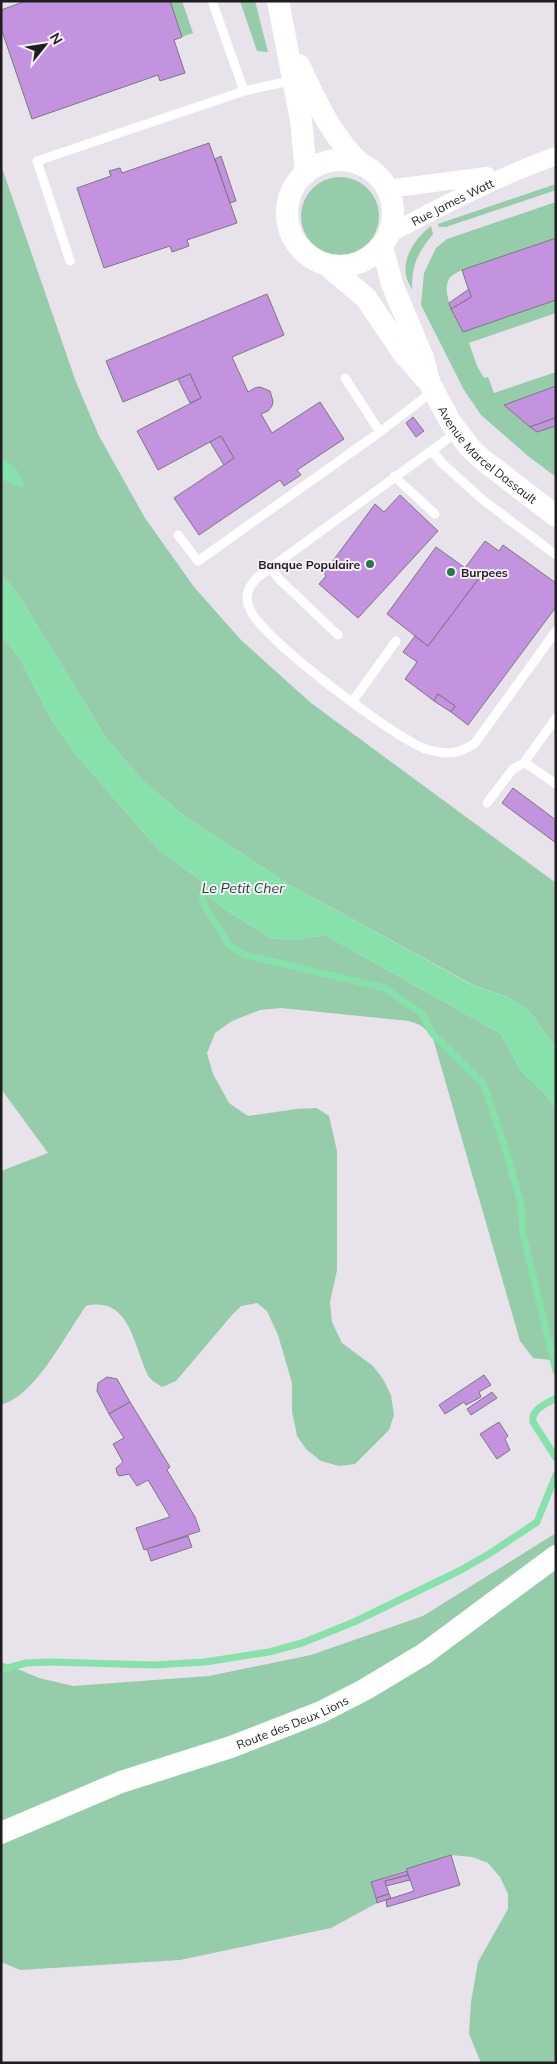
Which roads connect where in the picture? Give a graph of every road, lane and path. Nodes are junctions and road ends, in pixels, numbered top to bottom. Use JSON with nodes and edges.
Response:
{"nodes":[{"id":1,"x":212,"y":1,"type":"edge"},
{"id":2,"x":278,"y":1,"type":"edge"},
{"id":3,"x":285,"y":28,"type":"junction"},
{"id":4,"x":294,"y":80,"type":"junction"},
{"id":5,"x":244,"y":91,"type":"junction"},
{"id":6,"x":556,"y":156,"type":"edge"},
{"id":7,"x":362,"y":165,"type":"junction"},
{"id":8,"x":517,"y":170,"type":"junction"},
{"id":9,"x":306,"y":173,"type":"junction"},
{"id":10,"x":387,"y":189,"type":"junction"},
{"id":11,"x":386,"y":240,"type":"junction"},
{"id":12,"x":70,"y":261,"type":"dead end"},
{"id":13,"x":327,"y":265,"type":"junction"},
{"id":14,"x":344,"y":378,"type":"dead end"},
{"id":15,"x":432,"y":387,"type":"junction"},
{"id":16,"x":380,"y":432,"type":"junction"},
{"id":17,"x":457,"y":432,"type":"junction"},
{"id":18,"x":432,"y":450,"type":"junction"},
{"id":19,"x":394,"y":476,"type":"junction"},
{"id":20,"x":435,"y":514,"type":"dead end"},
{"id":21,"x":556,"y":516,"type":"edge"},
{"id":22,"x":178,"y":535,"type":"dead end"},
{"id":23,"x":556,"y":555,"type":"edge"},
{"id":24,"x":270,"y":567,"type":"junction"},
{"id":25,"x":556,"y":631,"type":"edge"},
{"id":26,"x":338,"y":635,"type":"dead end"},
{"id":27,"x":396,"y":641,"type":"dead end"},
{"id":28,"x":352,"y":702,"type":"junction"},
{"id":29,"x":556,"y":718,"type":"edge"},
{"id":30,"x":526,"y":762,"type":"junction"},
{"id":31,"x":556,"y":784,"type":"edge"},
{"id":32,"x":487,"y":803,"type":"dead end"},
{"id":33,"x":556,"y":1556,"type":"edge"},
{"id":34,"x":1,"y":1833,"type":"edge"}],
"edges":[{"from":1,"to":5,"type":"lane"},
{"from":2,"to":3,"type":"street"},
{"from":3,"to":4,"type":"street"},
{"from":3,"to":7,"type":"street"},
{"from":4,"to":5,"type":"lane"},
{"from":4,"to":9,"type":"street"},
{"from":5,"to":12,"type":"lane"},
{"from":6,"to":8,"type":"street","name":"Rue James Watt"},
{"from":7,"to":9,"type":"street"},
{"from":7,"to":10,"type":"street"},
{"from":8,"to":10,"type":"street","name":"Rue James Watt"},
{"from":8,"to":11,"type":"street","name":"Rue James Watt"},
{"from":9,"to":13,"type":"street"},
{"from":10,"to":11,"type":"street"},
{"from":11,"to":13,"type":"street"},
{"from":11,"to":15,"type":"street","name":"Avenue Marcel Dassault"},
{"from":13,"to":15,"type":"street","name":"Avenue Marcel Dassault"},
{"from":14,"to":16,"type":"lane"},
{"from":15,"to":16,"type":"lane"},
{"from":15,"to":17,"type":"street","name":"Avenue Marcel Dassault"},
{"from":16,"to":22,"type":"lane"},
{"from":17,"to":18,"type":"lane"},
{"from":17,"to":21,"type":"street","name":"Avenue Marcel Dassault"},
{"from":18,"to":19,"type":"lane"},
{"from":18,"to":23,"type":"lane"},
{"from":19,"to":20,"type":"lane"},
{"from":19,"to":24,"type":"lane"},
{"from":24,"to":26,"type":"lane"},
{"from":24,"to":28,"type":"lane"},
{"from":25,"to":28,"type":"lane"},
{"from":27,"to":28,"type":"lane"},
{"from":29,"to":30,"type":"lane"},
{"from":30,"to":31,"type":"lane"},
{"from":30,"to":32,"type":"lane"},
{"from":33,"to":34,"type":"street","name":"Route des Deux Lions"}]}
